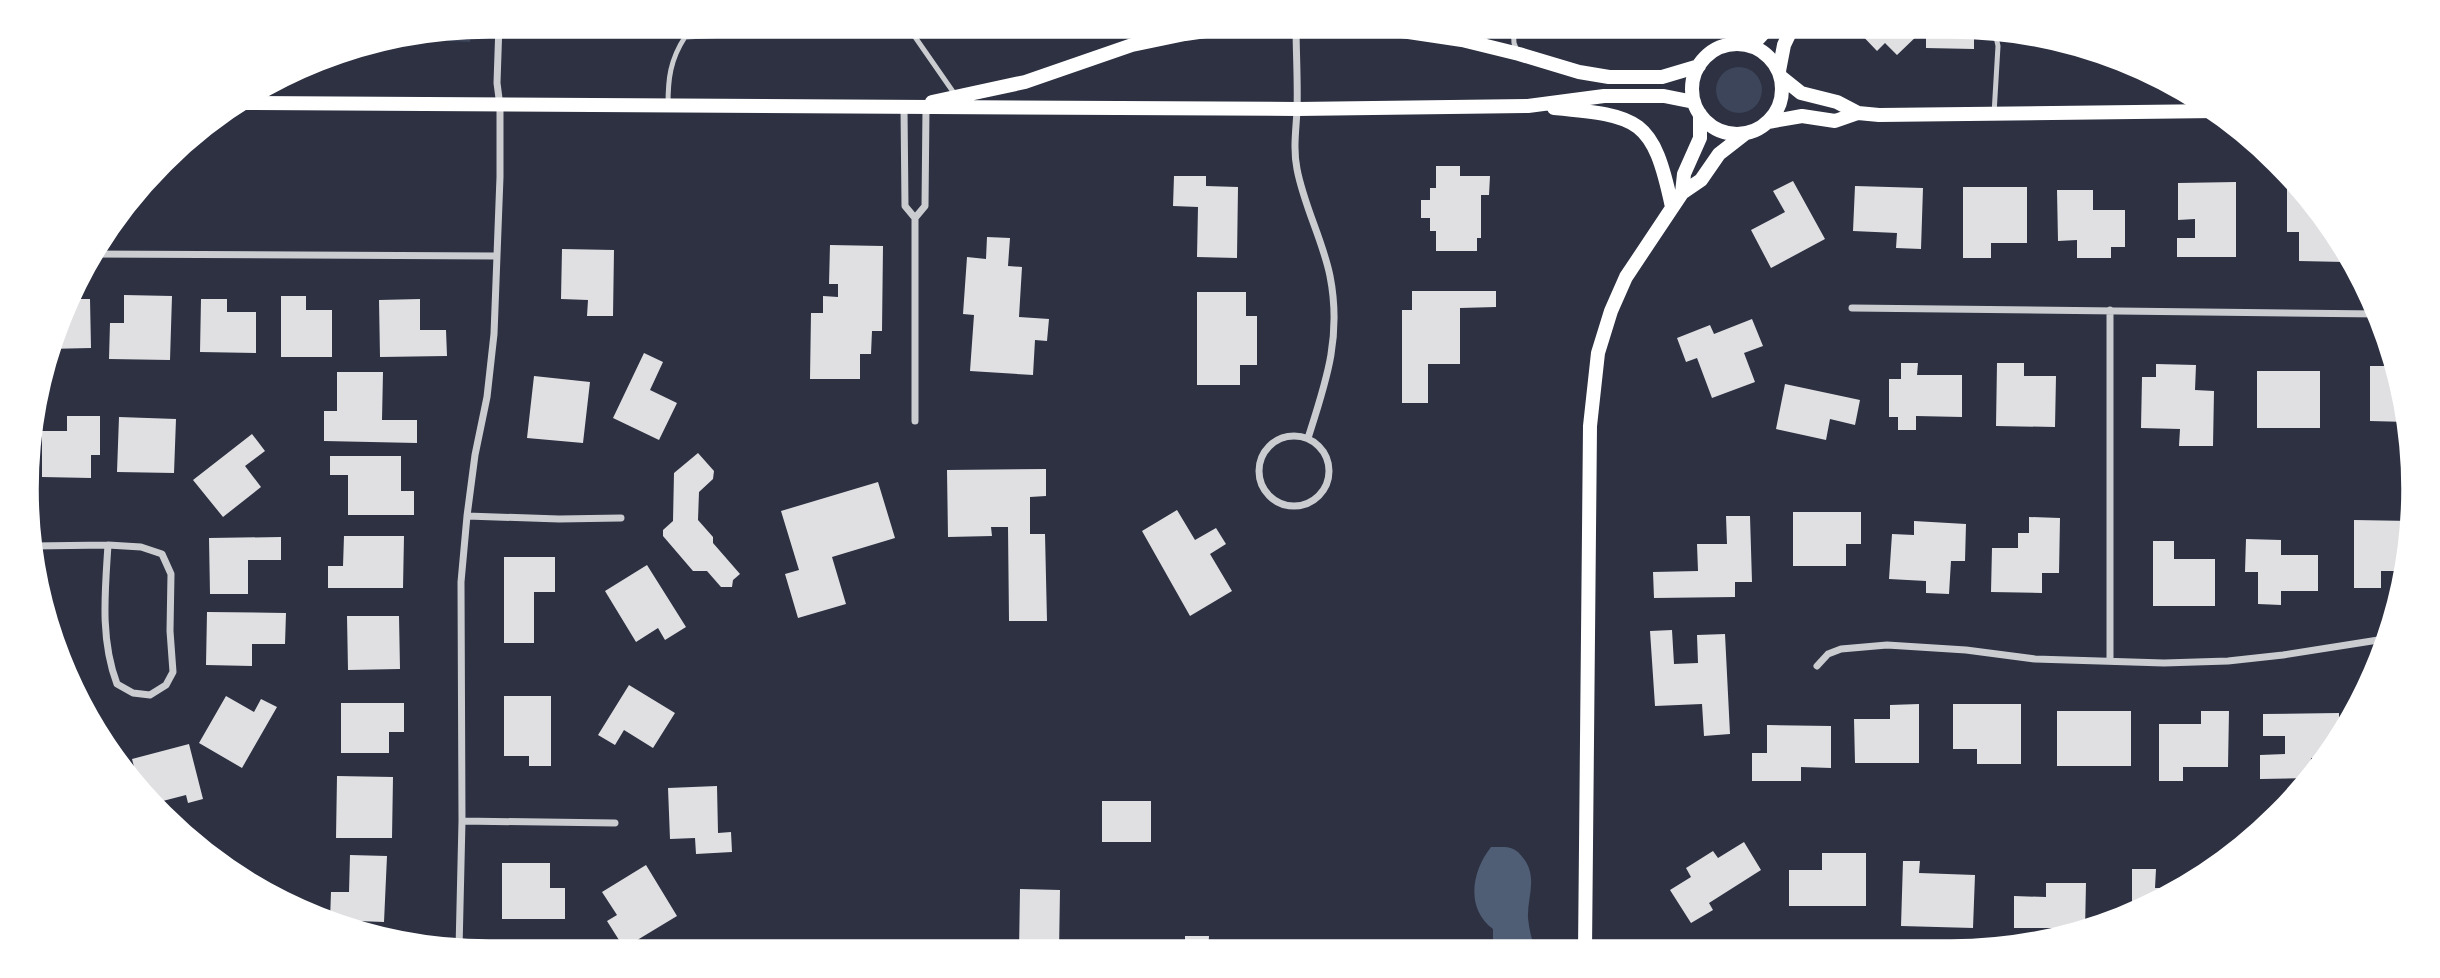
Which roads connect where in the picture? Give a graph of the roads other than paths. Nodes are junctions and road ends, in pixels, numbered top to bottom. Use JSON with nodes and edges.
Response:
{"nodes":[{"id":1,"x":499,"y":37,"type":"edge"},
{"id":2,"x":685,"y":37,"type":"edge"},
{"id":3,"x":915,"y":37,"type":"edge"},
{"id":4,"x":1171,"y":37,"type":"edge"},
{"id":5,"x":1296,"y":37,"type":"edge"},
{"id":6,"x":1444,"y":37,"type":"edge"},
{"id":7,"x":1485,"y":37,"type":"edge"},
{"id":8,"x":1514,"y":37,"type":"edge"},
{"id":9,"x":1759,"y":37,"type":"edge"},
{"id":10,"x":1788,"y":37,"type":"edge"},
{"id":11,"x":1997,"y":40,"type":"edge"},
{"id":12,"x":1480,"y":44,"type":"junction"},
{"id":13,"x":1738,"y":44,"type":"junction"},
{"id":14,"x":1519,"y":54,"type":"junction"},
{"id":15,"x":1699,"y":66,"type":"junction"},
{"id":16,"x":1780,"y":74,"type":"junction"},
{"id":17,"x":957,"y":96,"type":"junction"},
{"id":18,"x":253,"y":103,"type":"edge"},
{"id":19,"x":667,"y":105,"type":"junction"},
{"id":20,"x":500,"y":106,"type":"junction"},
{"id":21,"x":1528,"y":106,"type":"junction"},
{"id":22,"x":904,"y":108,"type":"junction"},
{"id":23,"x":926,"y":108,"type":"junction"},
{"id":24,"x":1697,"y":108,"type":"junction"},
{"id":25,"x":1297,"y":109,"type":"junction"},
{"id":26,"x":2199,"y":111,"type":"edge"},
{"id":27,"x":1858,"y":113,"type":"junction"},
{"id":28,"x":1994,"y":114,"type":"junction"},
{"id":29,"x":1768,"y":122,"type":"junction"},
{"id":30,"x":1746,"y":133,"type":"junction"},
{"id":31,"x":1682,"y":193,"type":"junction"},
{"id":32,"x":1672,"y":207,"type":"junction"},
{"id":33,"x":915,"y":219,"type":"junction"},
{"id":34,"x":103,"y":254,"type":"edge"},
{"id":35,"x":496,"y":256,"type":"junction"},
{"id":36,"x":1852,"y":308,"type":"dead end"},
{"id":37,"x":2110,"y":310,"type":"junction"},
{"id":38,"x":2368,"y":314,"type":"edge"},
{"id":39,"x":915,"y":421,"type":"dead end"},
{"id":40,"x":1308,"y":438,"type":"junction"},
{"id":41,"x":467,"y":516,"type":"junction"},
{"id":42,"x":621,"y":518,"type":"dead end"},
{"id":43,"x":108,"y":545,"type":"junction"},
{"id":44,"x":41,"y":546,"type":"edge"},
{"id":45,"x":2377,"y":640,"type":"edge"},
{"id":46,"x":2110,"y":662,"type":"junction"},
{"id":47,"x":1817,"y":666,"type":"dead end"},
{"id":48,"x":462,"y":821,"type":"junction"},
{"id":49,"x":615,"y":823,"type":"dead end"},
{"id":50,"x":459,"y":940,"type":"edge"},
{"id":51,"x":1586,"y":941,"type":"edge"}],
"edges":[{"from":1,"to":20,"type":"street"},
{"from":2,"to":19,"type":"lane"},
{"from":3,"to":17,"type":"lane"},
{"from":4,"to":17,"type":"main road"},
{"from":5,"to":25,"type":"street"},
{"from":6,"to":12,"type":"main road"},
{"from":7,"to":12,"type":"lane"},
{"from":8,"to":14,"type":"lane"},
{"from":9,"to":13,"type":"main road"},
{"from":10,"to":16,"type":"main road"},
{"from":11,"to":28,"type":"lane"},
{"from":12,"to":14,"type":"main road"},
{"from":13,"to":15,"type":"main road"},
{"from":13,"to":16,"type":"main road"},
{"from":14,"to":15,"type":"main road"},
{"from":15,"to":24,"type":"main road"},
{"from":16,"to":27,"type":"main road"},
{"from":16,"to":29,"type":"main road"},
{"from":17,"to":22,"type":"main road"},
{"from":18,"to":20,"type":"main road"},
{"from":19,"to":20,"type":"main road"},
{"from":19,"to":22,"type":"main road"},
{"from":20,"to":35,"type":"street"},
{"from":21,"to":24,"type":"main road"},
{"from":21,"to":25,"type":"main road"},
{"from":21,"to":32,"type":"main road"},
{"from":22,"to":23,"type":"main road"},
{"from":22,"to":33,"type":"street"},
{"from":23,"to":25,"type":"main road"},
{"from":23,"to":33,"type":"street"},
{"from":24,"to":30,"type":"main road"},
{"from":24,"to":31,"type":"main road"},
{"from":25,"to":40,"type":"street"},
{"from":26,"to":28,"type":"main road"},
{"from":27,"to":28,"type":"main road"},
{"from":27,"to":29,"type":"main road"},
{"from":29,"to":30,"type":"main road"},
{"from":30,"to":31,"type":"main road"},
{"from":31,"to":32,"type":"main road"},
{"from":32,"to":51,"type":"main road"},
{"from":33,"to":39,"type":"street"},
{"from":34,"to":35,"type":"street"},
{"from":35,"to":41,"type":"street"},
{"from":36,"to":37,"type":"street"},
{"from":37,"to":38,"type":"street"},
{"from":37,"to":46,"type":"street"},
{"from":40,"to":40,"type":"street"},
{"from":41,"to":42,"type":"street"},
{"from":41,"to":48,"type":"street"},
{"from":43,"to":43,"type":"street"},
{"from":43,"to":44,"type":"street"},
{"from":45,"to":46,"type":"street"},
{"from":46,"to":47,"type":"street"},
{"from":48,"to":49,"type":"street"},
{"from":48,"to":50,"type":"street"}]}
